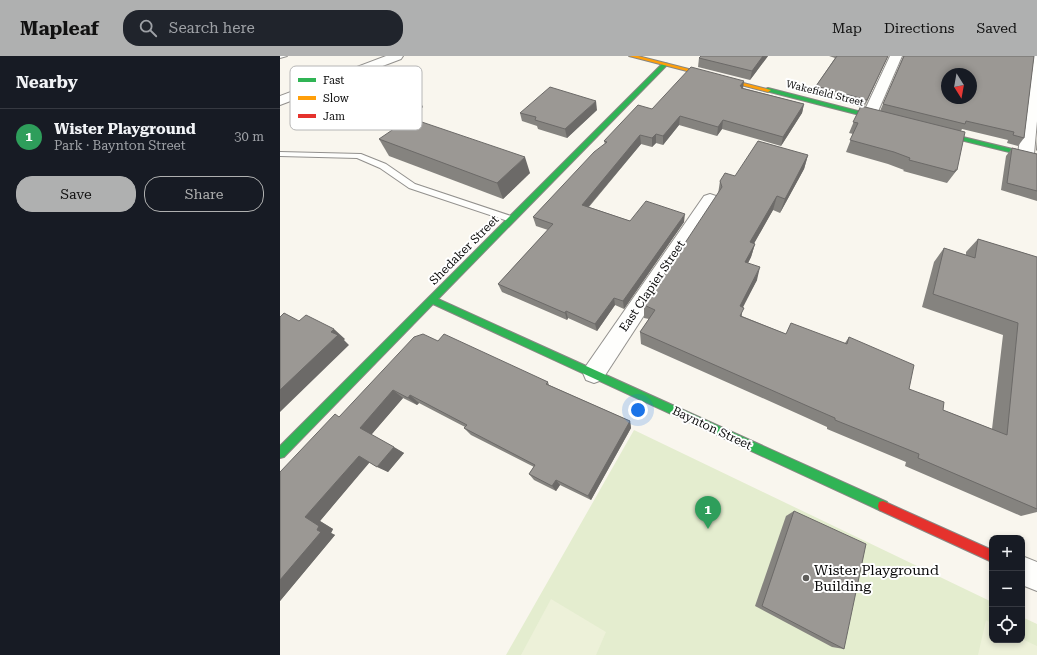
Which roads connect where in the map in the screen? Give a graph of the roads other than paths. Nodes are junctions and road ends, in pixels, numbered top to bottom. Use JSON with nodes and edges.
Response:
{"nodes":[{"id":1,"x":280,"y":56,"type":"edge"},
{"id":2,"x":284,"y":56,"type":"edge"},
{"id":3,"x":397,"y":56,"type":"edge"},
{"id":4,"x":632,"y":56,"type":"edge"},
{"id":5,"x":896,"y":56,"type":"edge"},
{"id":6,"x":1037,"y":56,"type":"edge"},
{"id":7,"x":362,"y":63,"type":"edge"},
{"id":8,"x":665,"y":64,"type":"junction"},
{"id":9,"x":869,"y":116,"type":"junction"},
{"id":10,"x":899,"y":123,"type":"edge"},
{"id":11,"x":921,"y":128,"type":"edge"},
{"id":12,"x":280,"y":154,"type":"edge"},
{"id":13,"x":1031,"y":156,"type":"edge"},
{"id":14,"x":710,"y":200,"type":"dead end"},
{"id":15,"x":511,"y":219,"type":"junction"},
{"id":16,"x":431,"y":300,"type":"junction"},
{"id":17,"x":594,"y":373,"type":"junction"},
{"id":18,"x":280,"y":453,"type":"edge"},
{"id":19,"x":989,"y":555,"type":"edge"},
{"id":20,"x":1024,"y":571,"type":"edge"},
{"id":21,"x":1037,"y":577,"type":"edge"}],
"edges":[{"from":1,"to":2,"type":"lane"},
{"from":3,"to":7,"type":"street"},
{"from":4,"to":8,"type":"street","name":"Wakefield Street"},
{"from":5,"to":9,"type":"street"},
{"from":6,"to":13,"type":"street"},
{"from":8,"to":9,"type":"street","name":"Wakefield Street"},
{"from":8,"to":15,"type":"street","name":"Shedaker Street"},
{"from":9,"to":10,"type":"street","name":"Wakefield Street"},
{"from":11,"to":13,"type":"street"},
{"from":12,"to":15,"type":"lane"},
{"from":14,"to":17,"type":"street","name":"East Clapier Street"},
{"from":15,"to":16,"type":"street","name":"Shedaker Street"},
{"from":16,"to":17,"type":"street","name":"Baynton Street"},
{"from":16,"to":18,"type":"street","name":"Shedaker Street"},
{"from":17,"to":19,"type":"street","name":"Baynton Street"},
{"from":20,"to":21,"type":"street"}]}
